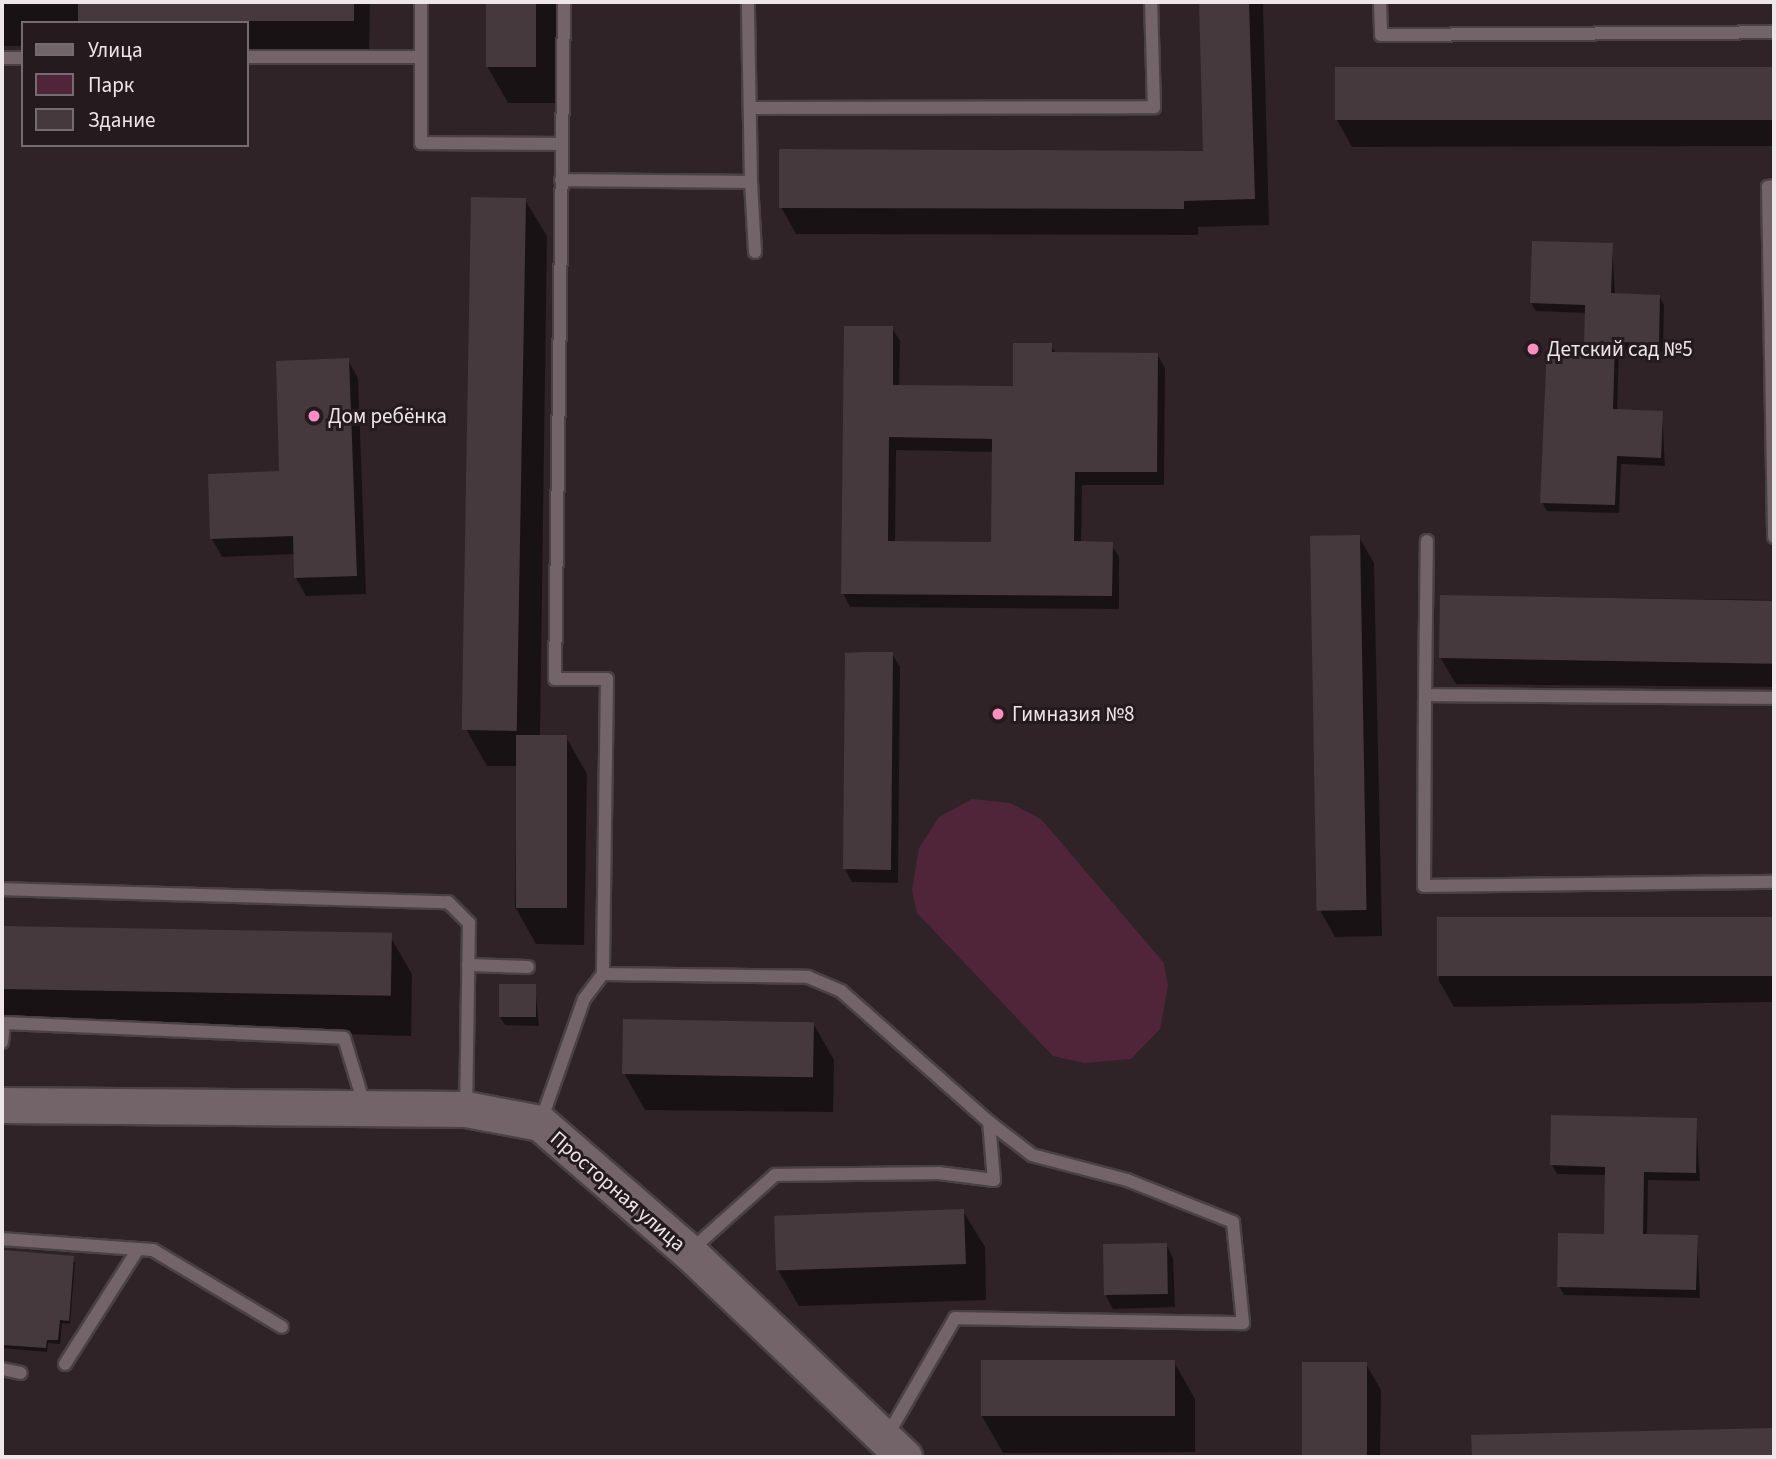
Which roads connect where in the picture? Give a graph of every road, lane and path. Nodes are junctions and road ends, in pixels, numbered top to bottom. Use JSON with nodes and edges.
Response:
{"nodes":[{"id":1,"x":421,"y":2,"type":"edge"},
{"id":2,"x":564,"y":2,"type":"edge"},
{"id":3,"x":748,"y":2,"type":"edge"},
{"id":4,"x":1151,"y":2,"type":"edge"},
{"id":5,"x":1380,"y":2,"type":"edge"},
{"id":6,"x":1774,"y":32,"type":"edge"},
{"id":7,"x":248,"y":57,"type":"edge"},
{"id":8,"x":422,"y":57,"type":"junction"},
{"id":9,"x":2,"y":58,"type":"edge"},
{"id":10,"x":21,"y":58,"type":"edge"},
{"id":11,"x":752,"y":108,"type":"junction"},
{"id":12,"x":562,"y":144,"type":"junction"},
{"id":13,"x":561,"y":180,"type":"junction"},
{"id":14,"x":751,"y":182,"type":"junction"},
{"id":15,"x":1774,"y":187,"type":"edge"},
{"id":16,"x":755,"y":252,"type":"dead end"},
{"id":17,"x":1774,"y":537,"type":"edge"},
{"id":18,"x":1427,"y":541,"type":"dead end"},
{"id":19,"x":1425,"y":695,"type":"junction"},
{"id":20,"x":1774,"y":698,"type":"edge"},
{"id":21,"x":1774,"y":882,"type":"edge"},
{"id":22,"x":2,"y":890,"type":"edge"},
{"id":23,"x":468,"y":965,"type":"junction"},
{"id":24,"x":528,"y":967,"type":"dead end"},
{"id":25,"x":603,"y":974,"type":"junction"},
{"id":26,"x":2,"y":1042,"type":"edge"},
{"id":27,"x":2,"y":1105,"type":"edge"},
{"id":28,"x":365,"y":1107,"type":"junction"},
{"id":29,"x":466,"y":1109,"type":"junction"},
{"id":30,"x":989,"y":1122,"type":"junction"},
{"id":31,"x":540,"y":1123,"type":"junction"},
{"id":32,"x":2,"y":1239,"type":"edge"},
{"id":33,"x":138,"y":1249,"type":"junction"},
{"id":34,"x":689,"y":1252,"type":"junction"},
{"id":35,"x":282,"y":1327,"type":"dead end"},
{"id":36,"x":65,"y":1364,"type":"dead end"},
{"id":37,"x":2,"y":1369,"type":"edge"},
{"id":38,"x":21,"y":1373,"type":"dead end"},
{"id":39,"x":897,"y":1452,"type":"edge"}],
"edges":[{"from":1,"to":8,"type":"lane"},
{"from":2,"to":12,"type":"lane"},
{"from":3,"to":11,"type":"lane"},
{"from":4,"to":11,"type":"lane"},
{"from":5,"to":6,"type":"lane"},
{"from":7,"to":8,"type":"lane"},
{"from":8,"to":12,"type":"lane"},
{"from":9,"to":10,"type":"lane"},
{"from":11,"to":14,"type":"lane"},
{"from":12,"to":13,"type":"lane"},
{"from":13,"to":14,"type":"lane"},
{"from":13,"to":25,"type":"lane"},
{"from":14,"to":16,"type":"lane"},
{"from":15,"to":17,"type":"lane"},
{"from":18,"to":19,"type":"lane"},
{"from":19,"to":20,"type":"lane"},
{"from":19,"to":21,"type":"lane"},
{"from":22,"to":23,"type":"lane"},
{"from":23,"to":24,"type":"lane"},
{"from":23,"to":29,"type":"lane"},
{"from":25,"to":30,"type":"lane"},
{"from":25,"to":31,"type":"lane"},
{"from":26,"to":28,"type":"lane"},
{"from":27,"to":28,"type":"street","name":"Просторная улица"},
{"from":28,"to":29,"type":"street","name":"Просторная улица"},
{"from":29,"to":31,"type":"street","name":"Просторная улица"},
{"from":30,"to":34,"type":"lane"},
{"from":30,"to":39,"type":"lane"},
{"from":31,"to":34,"type":"street","name":"Просторная улица"},
{"from":32,"to":33,"type":"lane"},
{"from":33,"to":35,"type":"lane"},
{"from":33,"to":36,"type":"lane"},
{"from":34,"to":39,"type":"street","name":"Просторная улица"},
{"from":37,"to":38,"type":"lane"}]}
